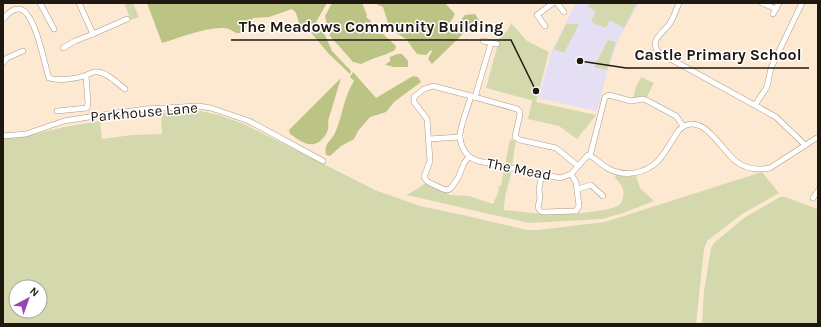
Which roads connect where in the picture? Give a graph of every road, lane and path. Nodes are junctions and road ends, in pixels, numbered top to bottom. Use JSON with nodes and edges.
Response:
{"nodes":[{"id":1,"x":40,"y":3,"type":"edge"},
{"id":2,"x":79,"y":3,"type":"edge"},
{"id":3,"x":553,"y":3,"type":"edge"},
{"id":4,"x":557,"y":3,"type":"edge"},
{"id":5,"x":679,"y":3,"type":"edge"},
{"id":6,"x":762,"y":3,"type":"edge"},
{"id":7,"x":778,"y":3,"type":"edge"},
{"id":8,"x":802,"y":3,"type":"edge"},
{"id":9,"x":564,"y":12,"type":"dead end"},
{"id":10,"x":127,"y":19,"type":"dead end"},
{"id":11,"x":3,"y":20,"type":"edge"},
{"id":12,"x":545,"y":26,"type":"dead end"},
{"id":13,"x":54,"y":29,"type":"dead end"},
{"id":14,"x":93,"y":34,"type":"junction"},
{"id":15,"x":483,"y":41,"type":"dead end"},
{"id":16,"x":63,"y":48,"type":"dead end"},
{"id":17,"x":23,"y":51,"type":"dead end"},
{"id":18,"x":3,"y":52,"type":"edge"},
{"id":19,"x":7,"y":58,"type":"junction"},
{"id":20,"x":3,"y":63,"type":"edge"},
{"id":21,"x":86,"y":76,"type":"junction"},
{"id":22,"x":126,"y":88,"type":"dead end"},
{"id":23,"x":473,"y":97,"type":"junction"},
{"id":24,"x":755,"y":105,"type":"junction"},
{"id":25,"x":56,"y":111,"type":"dead end"},
{"id":26,"x":683,"y":126,"type":"junction"},
{"id":27,"x":3,"y":136,"type":"edge"},
{"id":28,"x":460,"y":136,"type":"junction"},
{"id":29,"x":818,"y":137,"type":"edge"},
{"id":30,"x":429,"y":139,"type":"junction"},
{"id":31,"x":805,"y":145,"type":"junction"},
{"id":32,"x":590,"y":156,"type":"junction"},
{"id":33,"x":469,"y":157,"type":"junction"},
{"id":34,"x":323,"y":161,"type":"dead end"},
{"id":35,"x":578,"y":166,"type":"junction"},
{"id":36,"x":542,"y":174,"type":"junction"},
{"id":37,"x":571,"y":174,"type":"junction"},
{"id":38,"x":578,"y":189,"type":"junction"},
{"id":39,"x":603,"y":196,"type":"dead end"}],
"edges":[{"from":1,"to":13,"type":"street"},
{"from":2,"to":14,"type":"street"},
{"from":3,"to":12,"type":"street"},
{"from":4,"to":9,"type":"street"},
{"from":5,"to":24,"type":"street"},
{"from":6,"to":7,"type":"street"},
{"from":8,"to":24,"type":"street"},
{"from":10,"to":14,"type":"street"},
{"from":11,"to":21,"type":"street"},
{"from":14,"to":16,"type":"street"},
{"from":15,"to":23,"type":"street"},
{"from":17,"to":19,"type":"street"},
{"from":18,"to":19,"type":"street"},
{"from":19,"to":20,"type":"street"},
{"from":21,"to":22,"type":"street"},
{"from":21,"to":25,"type":"street"},
{"from":23,"to":28,"type":"street"},
{"from":23,"to":30,"type":"street"},
{"from":23,"to":35,"type":"street"},
{"from":24,"to":31,"type":"street"},
{"from":26,"to":31,"type":"street"},
{"from":26,"to":32,"type":"street"},
{"from":26,"to":32,"type":"street"},
{"from":27,"to":34,"type":"street","name":"Parkhouse Lane"},
{"from":28,"to":30,"type":"street"},
{"from":28,"to":33,"type":"street","name":"The Mead"},
{"from":29,"to":31,"type":"street"},
{"from":30,"to":33,"type":"street"},
{"from":32,"to":35,"type":"street","name":"The Mead"},
{"from":33,"to":36,"type":"street","name":"The Mead"},
{"from":35,"to":37,"type":"street","name":"The Mead"},
{"from":36,"to":37,"type":"street","name":"The Mead"},
{"from":36,"to":38,"type":"street"},
{"from":37,"to":38,"type":"street"},
{"from":38,"to":39,"type":"street"}]}
